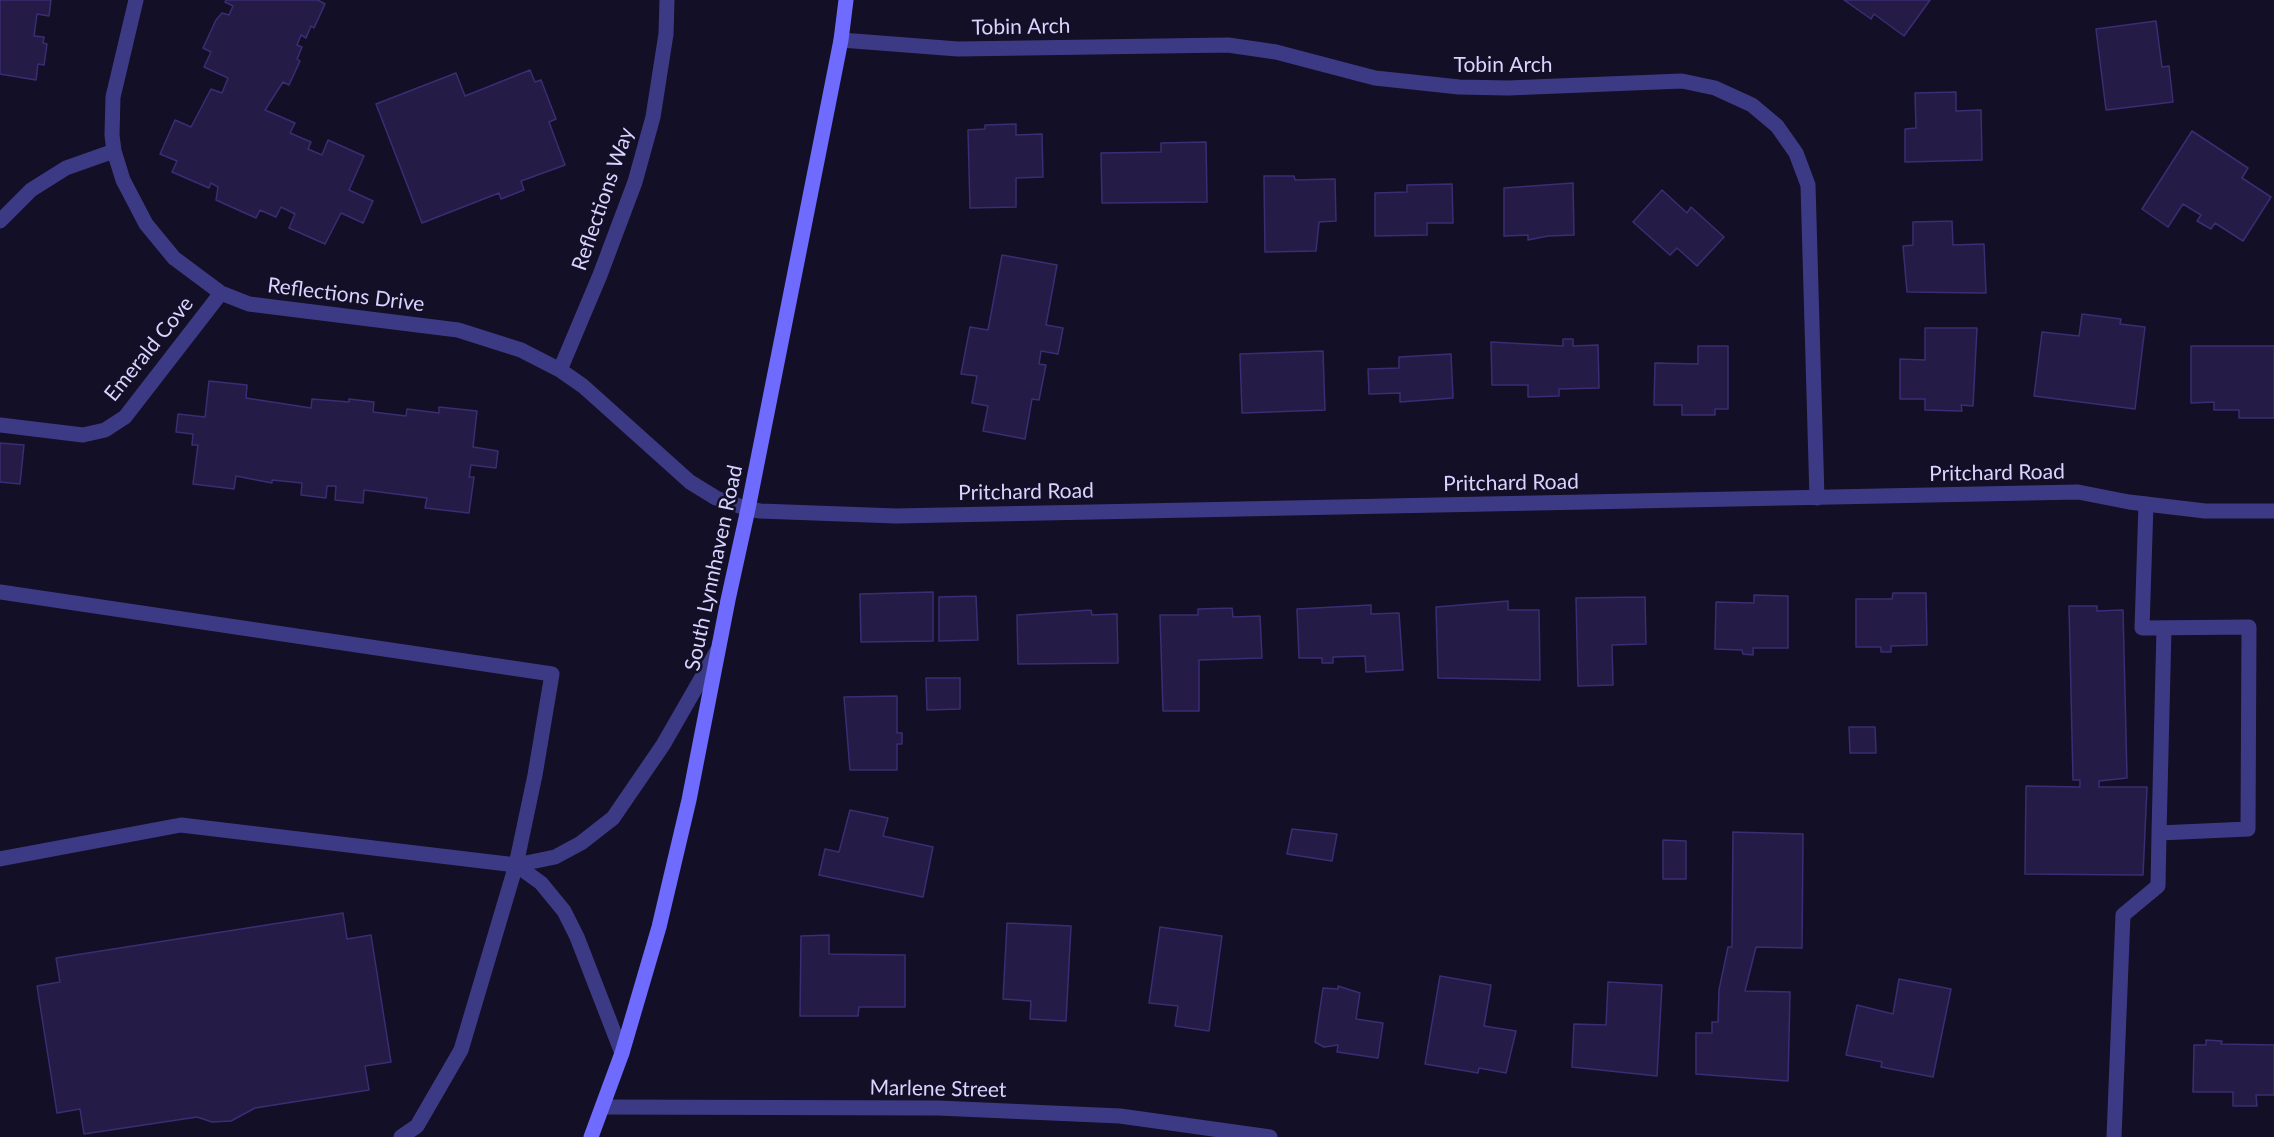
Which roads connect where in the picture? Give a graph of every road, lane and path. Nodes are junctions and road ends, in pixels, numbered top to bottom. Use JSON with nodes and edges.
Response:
{"nodes":[{"id":1,"x":136,"y":0,"type":"edge"},
{"id":2,"x":667,"y":0,"type":"edge"},
{"id":3,"x":846,"y":0,"type":"edge"},
{"id":4,"x":841,"y":40,"type":"junction"},
{"id":5,"x":114,"y":151,"type":"junction"},
{"id":6,"x":0,"y":221,"type":"edge"},
{"id":7,"x":221,"y":293,"type":"junction"},
{"id":8,"x":560,"y":370,"type":"junction"},
{"id":9,"x":0,"y":425,"type":"edge"},
{"id":10,"x":1817,"y":498,"type":"junction"},
{"id":11,"x":2146,"y":504,"type":"junction"},
{"id":12,"x":748,"y":509,"type":"junction"},
{"id":13,"x":2274,"y":511,"type":"edge"},
{"id":14,"x":0,"y":592,"type":"edge"},
{"id":15,"x":2164,"y":628,"type":"junction"},
{"id":16,"x":719,"y":647,"type":"junction"},
{"id":17,"x":2159,"y":833,"type":"junction"},
{"id":18,"x":0,"y":859,"type":"edge"},
{"id":19,"x":516,"y":865,"type":"junction"},
{"id":20,"x":622,"y":1053,"type":"junction"},
{"id":21,"x":603,"y":1107,"type":"junction"},
{"id":22,"x":401,"y":1137,"type":"edge"},
{"id":23,"x":591,"y":1137,"type":"edge"},
{"id":24,"x":1270,"y":1137,"type":"edge"},
{"id":25,"x":2114,"y":1137,"type":"edge"}],
"edges":[{"from":1,"to":5,"type":"street","name":"Reflections Drive"},
{"from":2,"to":8,"type":"street","name":"Reflections Way"},
{"from":3,"to":4,"type":"street","name":"South Lynnhaven Road"},
{"from":4,"to":10,"type":"street","name":"Tobin Arch"},
{"from":4,"to":12,"type":"street","name":"South Lynnhaven Road"},
{"from":5,"to":6,"type":"street"},
{"from":5,"to":7,"type":"street","name":"Reflections Drive"},
{"from":7,"to":8,"type":"street","name":"Reflections Drive"},
{"from":7,"to":9,"type":"street","name":"Emerald Cove"},
{"from":8,"to":12,"type":"street","name":"Reflections Drive"},
{"from":10,"to":11,"type":"street","name":"Pritchard Road"},
{"from":10,"to":12,"type":"street","name":"Pritchard Road"},
{"from":11,"to":13,"type":"street","name":"Pritchard Road"},
{"from":11,"to":15,"type":"street"},
{"from":12,"to":16,"type":"street","name":"South Lynnhaven Road"},
{"from":14,"to":19,"type":"street"},
{"from":15,"to":17,"type":"street"},
{"from":15,"to":17,"type":"street"},
{"from":16,"to":19,"type":"street"},
{"from":16,"to":20,"type":"street","name":"South Lynnhaven Road"},
{"from":17,"to":25,"type":"street"},
{"from":18,"to":19,"type":"street"},
{"from":19,"to":20,"type":"street"},
{"from":19,"to":22,"type":"street"},
{"from":20,"to":21,"type":"street","name":"South Lynnhaven Road"},
{"from":21,"to":23,"type":"street","name":"South Lynnhaven Road"},
{"from":21,"to":24,"type":"street","name":"Marlene Street"}]}
